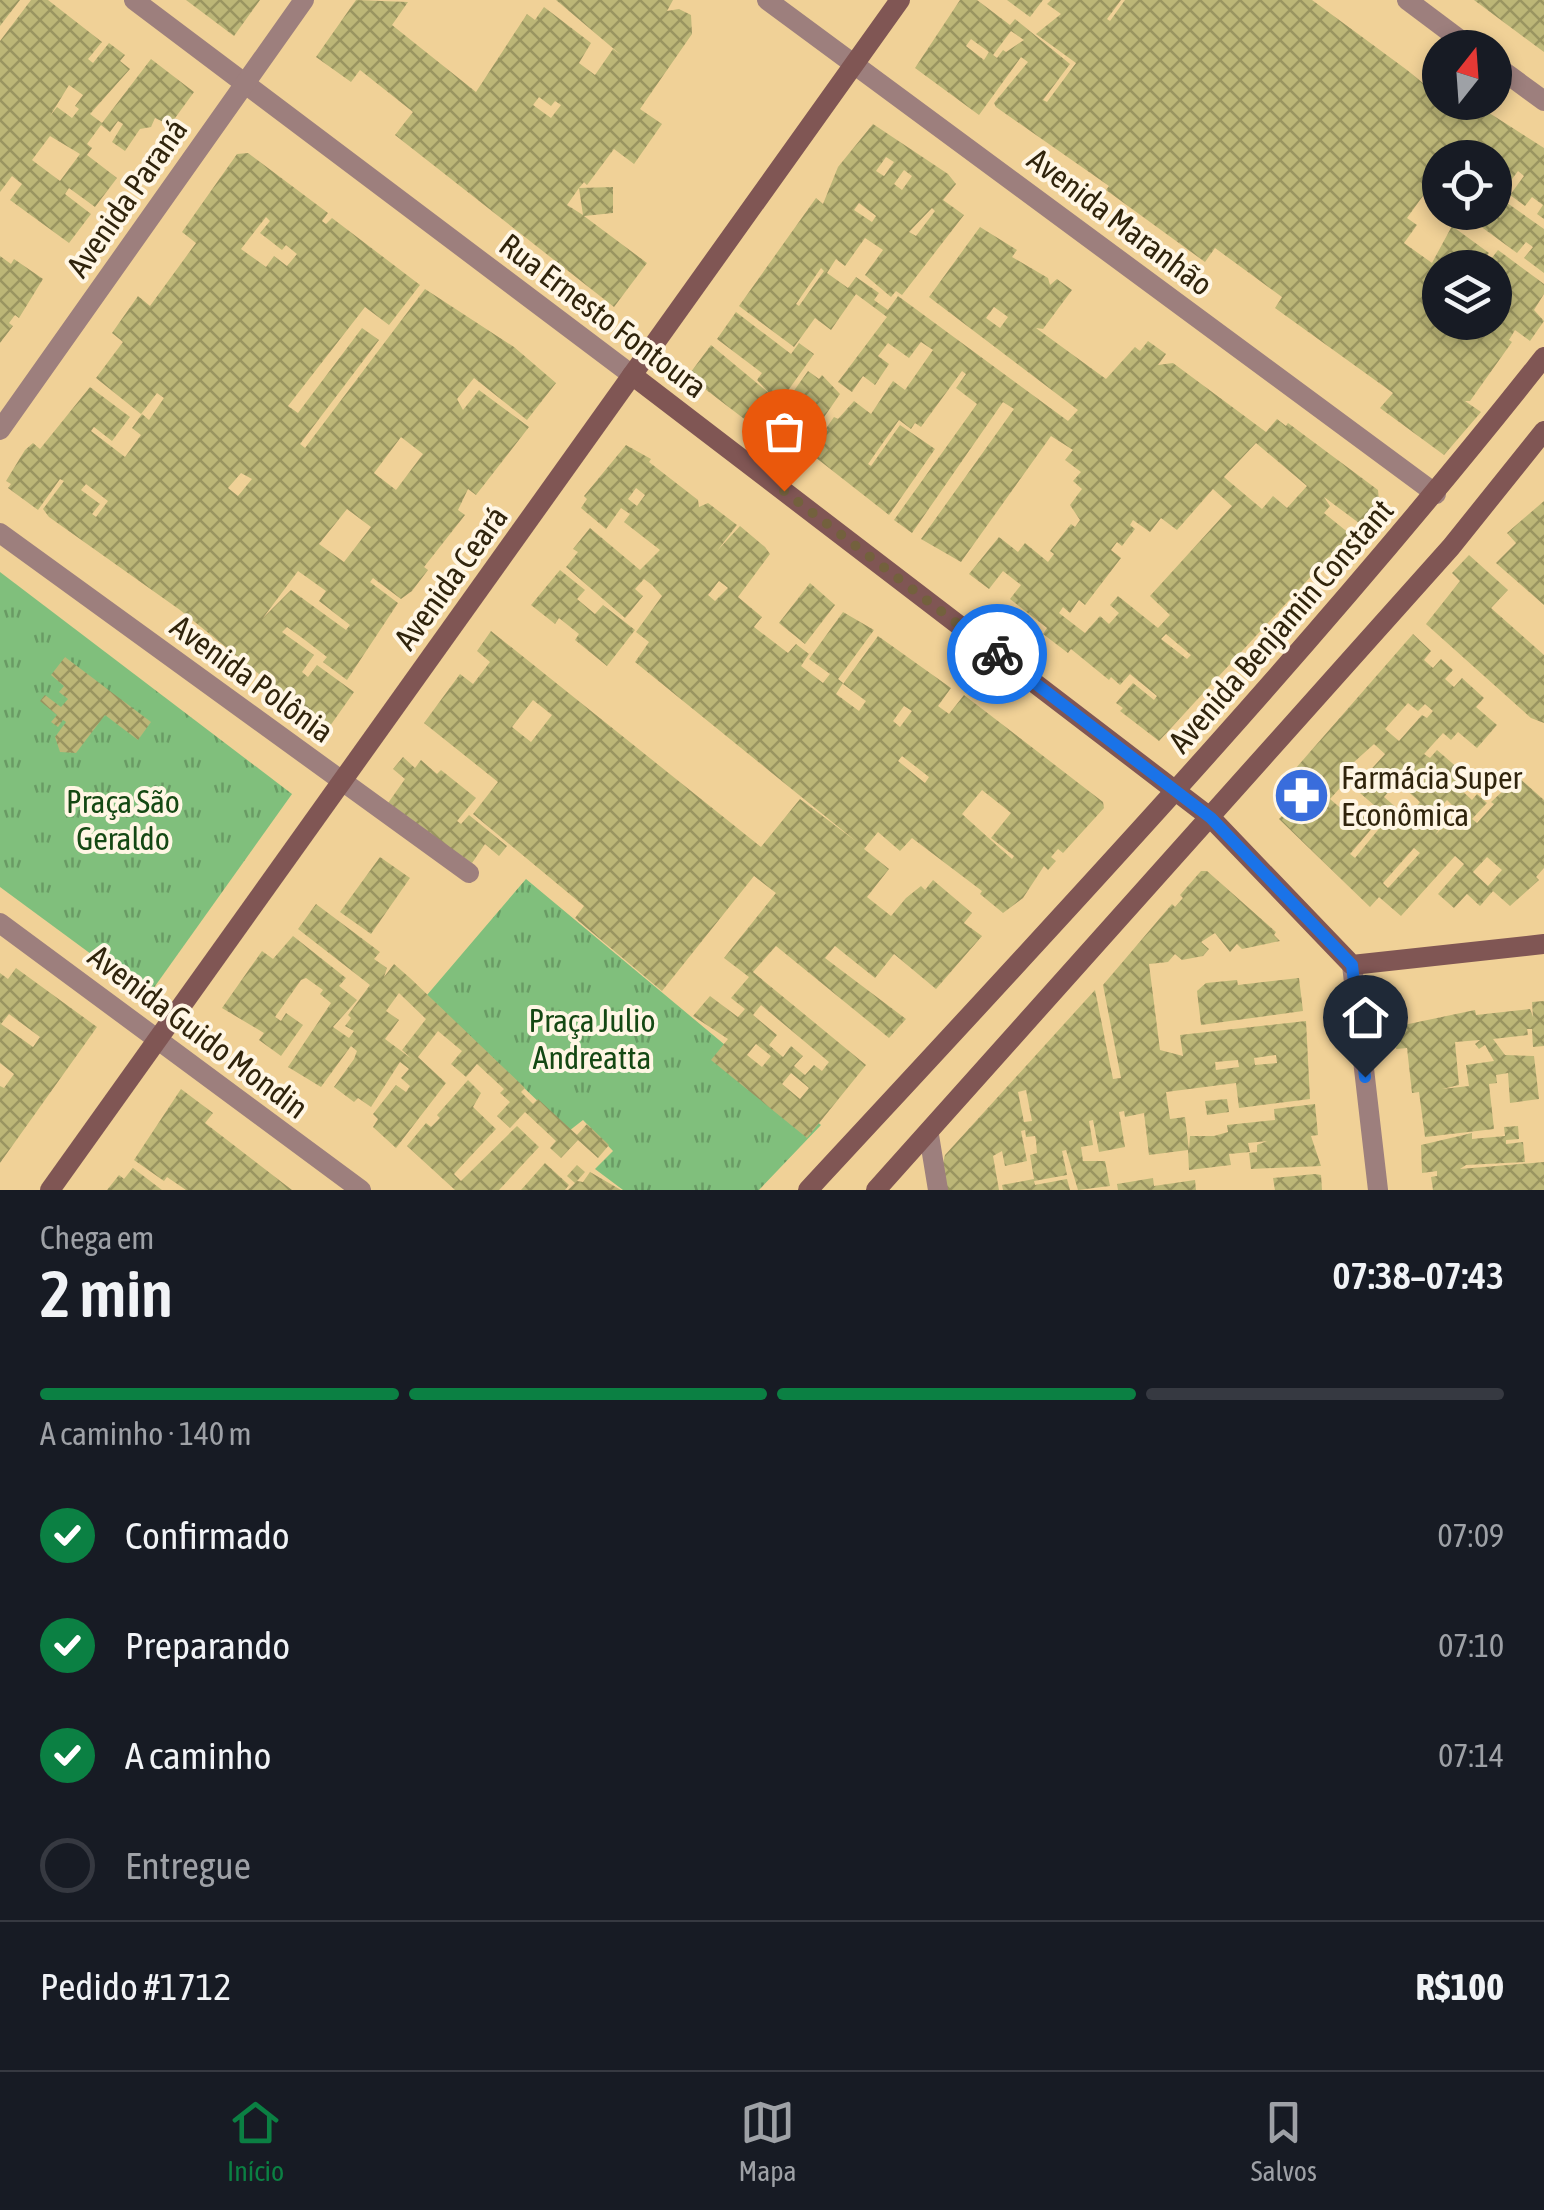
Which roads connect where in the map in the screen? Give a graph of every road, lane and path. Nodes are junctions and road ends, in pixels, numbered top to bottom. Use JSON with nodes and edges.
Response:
{"nodes":[{"id":1,"x":134,"y":0,"type":"edge"},
{"id":2,"x":304,"y":0,"type":"edge"},
{"id":3,"x":768,"y":0,"type":"edge"},
{"id":4,"x":900,"y":0,"type":"edge"},
{"id":5,"x":1406,"y":0,"type":"edge"},
{"id":6,"x":1447,"y":30,"type":"edge"},
{"id":7,"x":855,"y":64,"type":"junction"},
{"id":8,"x":1512,"y":77,"type":"edge"},
{"id":9,"x":245,"y":84,"type":"junction"},
{"id":10,"x":1544,"y":100,"type":"edge"},
{"id":11,"x":1544,"y":357,"type":"edge"},
{"id":12,"x":632,"y":376,"type":"junction"},
{"id":13,"x":0,"y":430,"type":"edge"},
{"id":14,"x":1544,"y":431,"type":"edge"},
{"id":15,"x":1436,"y":494,"type":"junction"},
{"id":16,"x":0,"y":533,"type":"edge"},
{"id":17,"x":342,"y":782,"type":"junction"},
{"id":18,"x":1177,"y":791,"type":"junction"},
{"id":19,"x":1211,"y":818,"type":"junction"},
{"id":20,"x":469,"y":873,"type":"dead end"},
{"id":21,"x":0,"y":922,"type":"edge"},
{"id":22,"x":1544,"y":944,"type":"edge"},
{"id":23,"x":1352,"y":965,"type":"junction"},
{"id":24,"x":158,"y":1039,"type":"junction"},
{"id":25,"x":929,"y":1135,"type":"junction"},
{"id":26,"x":50,"y":1190,"type":"edge"},
{"id":27,"x":361,"y":1190,"type":"edge"},
{"id":28,"x":808,"y":1190,"type":"edge"},
{"id":29,"x":876,"y":1190,"type":"edge"},
{"id":30,"x":938,"y":1190,"type":"edge"},
{"id":31,"x":1378,"y":1190,"type":"edge"}],
"edges":[{"from":1,"to":9,"type":"street","name":"Rua Ernesto Fontoura"},
{"from":2,"to":9,"type":"street","name":"Avenida Paraná"},
{"from":3,"to":7,"type":"street","name":"Avenida Maranhão"},
{"from":4,"to":7,"type":"street","name":"Avenida Ceará"},
{"from":5,"to":6,"type":"street"},
{"from":7,"to":12,"type":"street","name":"Avenida Ceará"},
{"from":7,"to":15,"type":"street","name":"Avenida Maranhão"},
{"from":8,"to":10,"type":"street"},
{"from":9,"to":12,"type":"street","name":"Rua Ernesto Fontoura"},
{"from":9,"to":13,"type":"street","name":"Avenida Paraná"},
{"from":11,"to":15,"type":"street","name":"Avenida Benjamin Constant"},
{"from":12,"to":17,"type":"street","name":"Avenida Ceará"},
{"from":12,"to":18,"type":"street","name":"Rua Ernesto Fontoura"},
{"from":14,"to":19,"type":"street"},
{"from":15,"to":18,"type":"street","name":"Avenida Benjamin Constant"},
{"from":16,"to":17,"type":"street","name":"Avenida Polônia"},
{"from":17,"to":20,"type":"street","name":"Avenida Polônia"},
{"from":17,"to":24,"type":"street","name":"Avenida Ceará"},
{"from":18,"to":19,"type":"street","name":"Rua Ernesto Fontoura"},
{"from":18,"to":28,"type":"street","name":"Avenida Benjamin Constant"},
{"from":19,"to":23,"type":"street","name":"Rua Ernesto Fontoura"},
{"from":19,"to":25,"type":"street"},
{"from":21,"to":24,"type":"street","name":"Avenida Guido Mondin"},
{"from":22,"to":23,"type":"street"},
{"from":23,"to":31,"type":"street"},
{"from":24,"to":26,"type":"street","name":"Avenida Ceará"},
{"from":24,"to":27,"type":"street","name":"Avenida Guido Mondin"},
{"from":25,"to":29,"type":"street"},
{"from":25,"to":30,"type":"street"}]}
